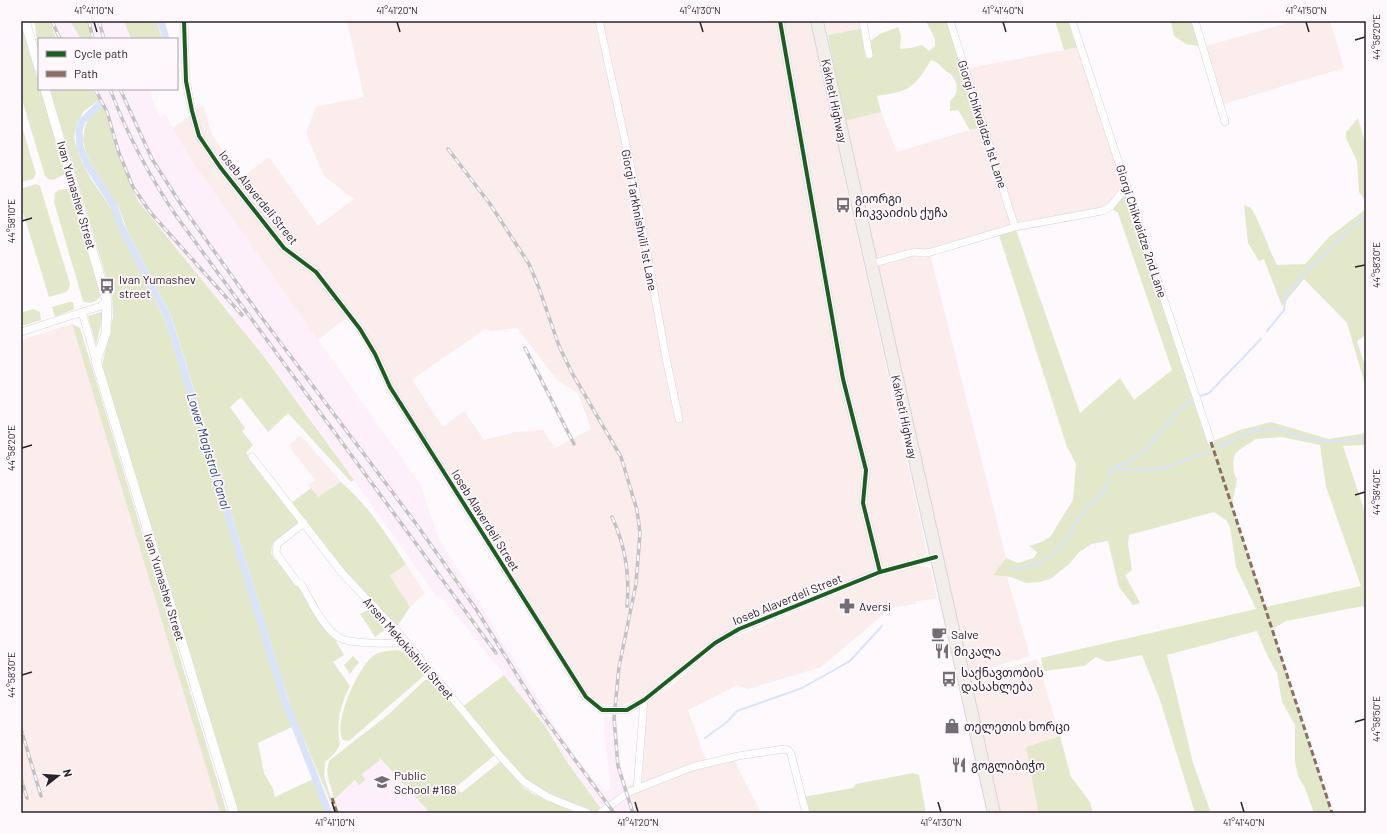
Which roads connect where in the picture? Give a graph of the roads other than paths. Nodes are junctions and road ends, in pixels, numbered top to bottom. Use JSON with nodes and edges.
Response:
{"nodes":[{"id":1,"x":25,"y":21,"type":"edge"},
{"id":2,"x":184,"y":21,"type":"edge"},
{"id":3,"x":599,"y":21,"type":"edge"},
{"id":4,"x":780,"y":21,"type":"edge"},
{"id":5,"x":817,"y":21,"type":"edge"},
{"id":6,"x":863,"y":21,"type":"edge"},
{"id":7,"x":950,"y":21,"type":"edge"},
{"id":8,"x":1072,"y":21,"type":"edge"},
{"id":9,"x":1195,"y":21,"type":"edge"},
{"id":10,"x":869,"y":55,"type":"dead end"},
{"id":11,"x":38,"y":65,"type":"edge"},
{"id":12,"x":45,"y":90,"type":"edge"},
{"id":13,"x":1225,"y":122,"type":"dead end"},
{"id":14,"x":1127,"y":186,"type":"junction"},
{"id":15,"x":1016,"y":226,"type":"junction"},
{"id":16,"x":871,"y":264,"type":"junction"},
{"id":17,"x":107,"y":301,"type":"junction"},
{"id":18,"x":82,"y":312,"type":"junction"},
{"id":19,"x":21,"y":332,"type":"edge"},
{"id":20,"x":96,"y":361,"type":"junction"},
{"id":21,"x":679,"y":419,"type":"dead end"},
{"id":22,"x":1211,"y":442,"type":"dead end"},
{"id":23,"x":252,"y":457,"type":"dead end"},
{"id":24,"x":304,"y":523,"type":"junction"},
{"id":25,"x":936,"y":557,"type":"junction"},
{"id":26,"x":880,"y":572,"type":"junction"},
{"id":27,"x":407,"y":643,"type":"junction"},
{"id":28,"x":644,"y":700,"type":"junction"},
{"id":29,"x":637,"y":790,"type":"junction"},
{"id":30,"x":234,"y":813,"type":"edge"},
{"id":31,"x":587,"y":813,"type":"edge"},
{"id":32,"x":600,"y":813,"type":"edge"},
{"id":33,"x":806,"y":813,"type":"edge"},
{"id":34,"x":994,"y":813,"type":"edge"}],
"edges":[{"from":1,"to":11,"type":"street"},
{"from":2,"to":28,"type":"street","name":"Ioseb Alaverdeli Street"},
{"from":3,"to":21,"type":"street","name":"Giorgi Tarkhnishvili 1st Lane"},
{"from":4,"to":26,"type":"street"},
{"from":5,"to":16,"type":"highway","name":"Kakheti Highway"},
{"from":6,"to":10,"type":"street"},
{"from":7,"to":15,"type":"street","name":"Giorgi Chikvaidze 1st Lane"},
{"from":8,"to":14,"type":"street","name":"Giorgi Chikvaidze 2nd Lane"},
{"from":9,"to":13,"type":"street"},
{"from":12,"to":17,"type":"street","name":"Ivan Yumashev Street"},
{"from":14,"to":15,"type":"street"},
{"from":14,"to":22,"type":"street","name":"Giorgi Chikvaidze 2nd Lane"},
{"from":15,"to":16,"type":"street"},
{"from":16,"to":25,"type":"highway","name":"Kakheti Highway"},
{"from":17,"to":18,"type":"street"},
{"from":17,"to":20,"type":"street","name":"Ivan Yumashev Street"},
{"from":18,"to":19,"type":"street"},
{"from":18,"to":20,"type":"street","name":"Ivan Yumashev Street"},
{"from":20,"to":30,"type":"street","name":"Ivan Yumashev Street"},
{"from":23,"to":24,"type":"street","name":"Arsen Mekokishvili Street"},
{"from":24,"to":27,"type":"street","name":"Arsen Mekokishvili Street"},
{"from":24,"to":27,"type":"street"},
{"from":25,"to":26,"type":"street","name":"Ioseb Alaverdeli Street"},
{"from":25,"to":34,"type":"highway","name":"Kakheti Highway"},
{"from":26,"to":28,"type":"street","name":"Ioseb Alaverdeli Street"},
{"from":27,"to":31,"type":"street","name":"Arsen Mekokishvili Street"},
{"from":28,"to":29,"type":"street"},
{"from":29,"to":32,"type":"street"},
{"from":29,"to":33,"type":"street"}]}
